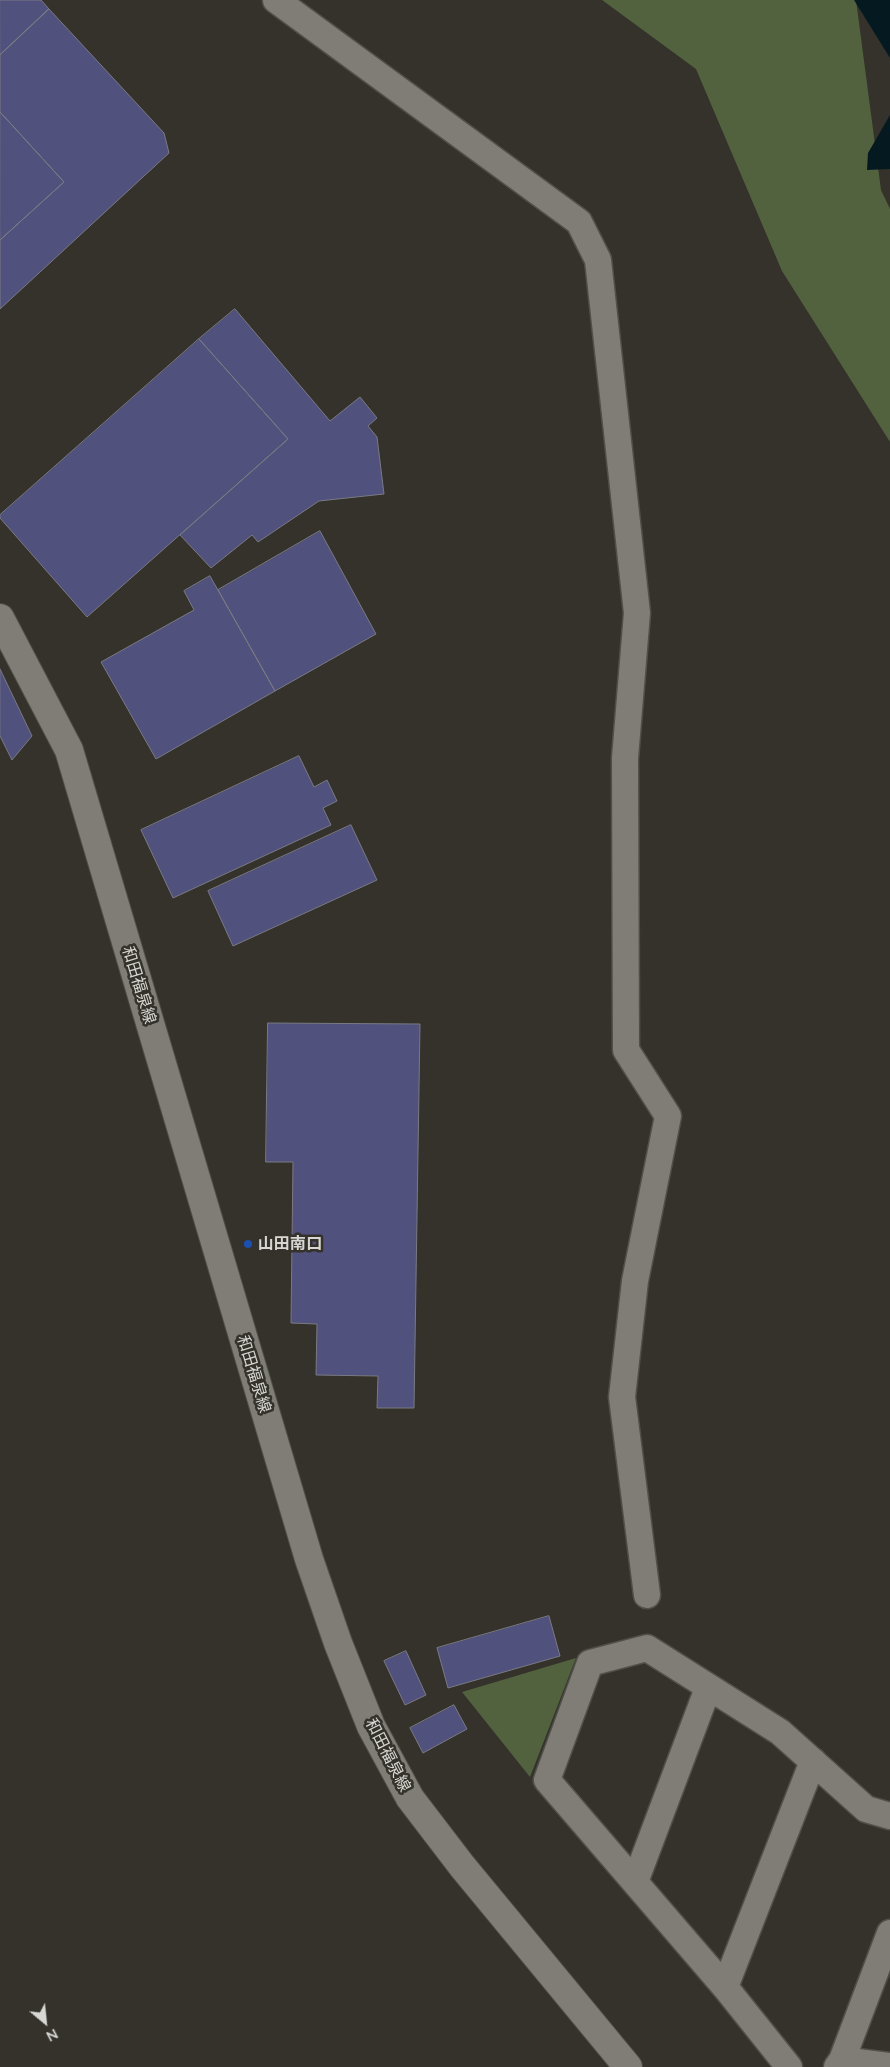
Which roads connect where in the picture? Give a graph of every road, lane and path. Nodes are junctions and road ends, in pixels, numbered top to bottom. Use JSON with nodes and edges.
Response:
{"nodes":[{"id":1,"x":287,"y":3,"type":"edge"},
{"id":2,"x":0,"y":618,"type":"edge"},
{"id":3,"x":647,"y":1595,"type":"dead end"},
{"id":4,"x":708,"y":1688,"type":"junction"},
{"id":5,"x":813,"y":1761,"type":"junction"},
{"id":6,"x":890,"y":1816,"type":"edge"},
{"id":7,"x":634,"y":1882,"type":"junction"},
{"id":8,"x":890,"y":1933,"type":"edge"},
{"id":9,"x":725,"y":1987,"type":"junction"},
{"id":10,"x":839,"y":2063,"type":"edge"},
{"id":11,"x":890,"y":2066,"type":"edge"},
{"id":12,"x":628,"y":2067,"type":"edge"},
{"id":13,"x":789,"y":2067,"type":"edge"}],
"edges":[{"from":1,"to":3,"type":"street"},
{"from":2,"to":12,"type":"main road","name":"和田福泉線"},
{"from":4,"to":5,"type":"street"},
{"from":4,"to":7,"type":"street"},
{"from":4,"to":7,"type":"street"},
{"from":5,"to":6,"type":"street"},
{"from":5,"to":9,"type":"street"},
{"from":7,"to":9,"type":"street"},
{"from":8,"to":10,"type":"street"},
{"from":9,"to":13,"type":"street"},
{"from":10,"to":11,"type":"street"}]}
